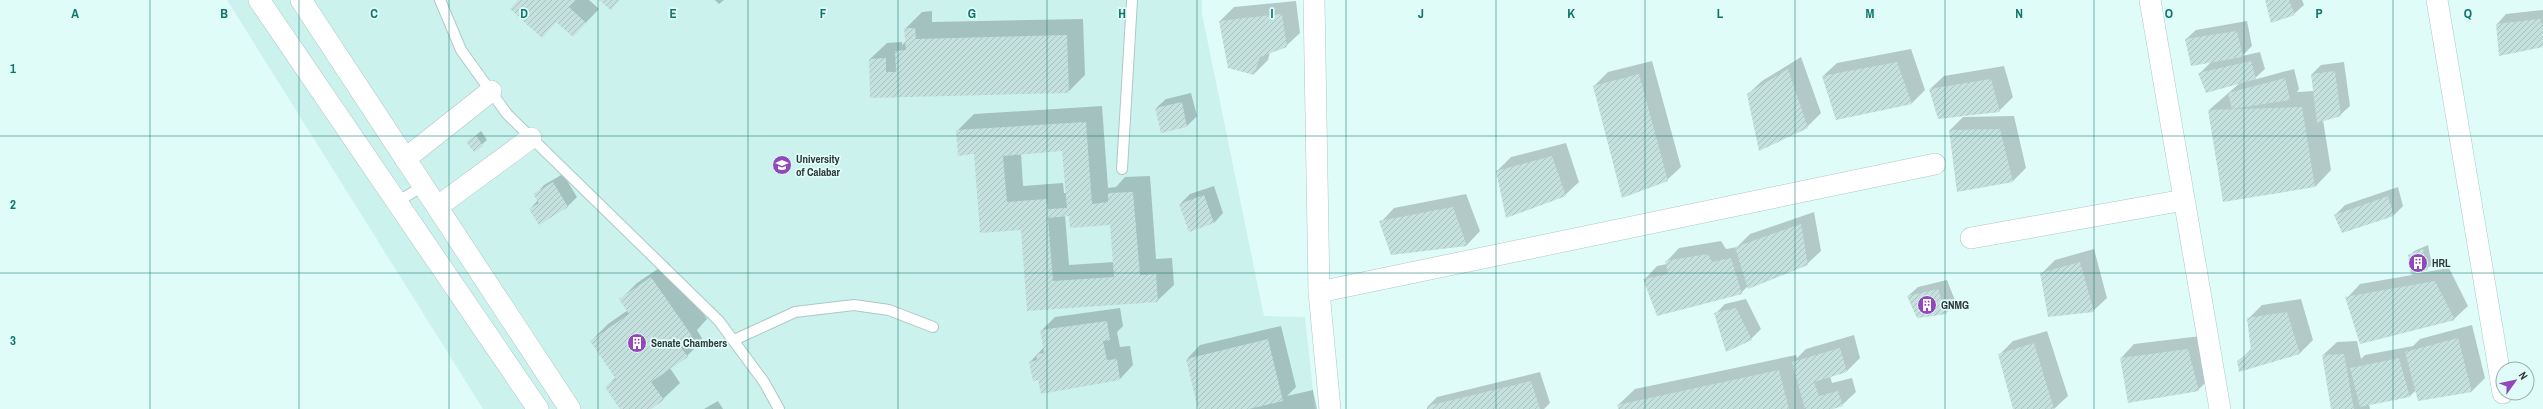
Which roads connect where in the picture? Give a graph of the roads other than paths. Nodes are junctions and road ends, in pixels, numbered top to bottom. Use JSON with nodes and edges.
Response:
{"nodes":[{"id":1,"x":259,"y":0,"type":"edge"},
{"id":2,"x":301,"y":0,"type":"edge"},
{"id":3,"x":440,"y":0,"type":"edge"},
{"id":4,"x":1132,"y":0,"type":"edge"},
{"id":5,"x":1314,"y":0,"type":"edge"},
{"id":6,"x":2150,"y":0,"type":"edge"},
{"id":7,"x":2437,"y":0,"type":"edge"},
{"id":8,"x":491,"y":91,"type":"junction"},
{"id":9,"x":531,"y":138,"type":"junction"},
{"id":10,"x":405,"y":159,"type":"junction"},
{"id":11,"x":1935,"y":164,"type":"dead end"},
{"id":12,"x":1122,"y":169,"type":"dead end"},
{"id":13,"x":423,"y":186,"type":"junction"},
{"id":14,"x":2184,"y":200,"type":"junction"},
{"id":15,"x":397,"y":202,"type":"junction"},
{"id":16,"x":437,"y":207,"type":"junction"},
{"id":17,"x":1971,"y":238,"type":"dead end"},
{"id":18,"x":1319,"y":292,"type":"junction"},
{"id":19,"x":933,"y":327,"type":"dead end"},
{"id":20,"x":734,"y":340,"type":"junction"},
{"id":21,"x":2498,"y":361,"type":"edge"},
{"id":22,"x":538,"y":409,"type":"edge"},
{"id":23,"x":570,"y":409,"type":"edge"},
{"id":24,"x":779,"y":409,"type":"edge"},
{"id":25,"x":1330,"y":409,"type":"edge"},
{"id":26,"x":2220,"y":409,"type":"edge"}],
"edges":[{"from":1,"to":15,"type":"street"},
{"from":2,"to":10,"type":"street"},
{"from":3,"to":8,"type":"lane"},
{"from":4,"to":12,"type":"lane"},
{"from":5,"to":18,"type":"street"},
{"from":6,"to":14,"type":"street"},
{"from":7,"to":21,"type":"street"},
{"from":8,"to":9,"type":"lane"},
{"from":8,"to":10,"type":"street"},
{"from":9,"to":16,"type":"street"},
{"from":9,"to":20,"type":"lane"},
{"from":10,"to":13,"type":"street"},
{"from":11,"to":18,"type":"street"},
{"from":13,"to":15,"type":"lane"},
{"from":13,"to":16,"type":"street"},
{"from":14,"to":17,"type":"street"},
{"from":14,"to":26,"type":"street"},
{"from":15,"to":22,"type":"street"},
{"from":16,"to":23,"type":"street"},
{"from":18,"to":25,"type":"street"},
{"from":19,"to":20,"type":"lane"},
{"from":20,"to":24,"type":"lane"}]}
